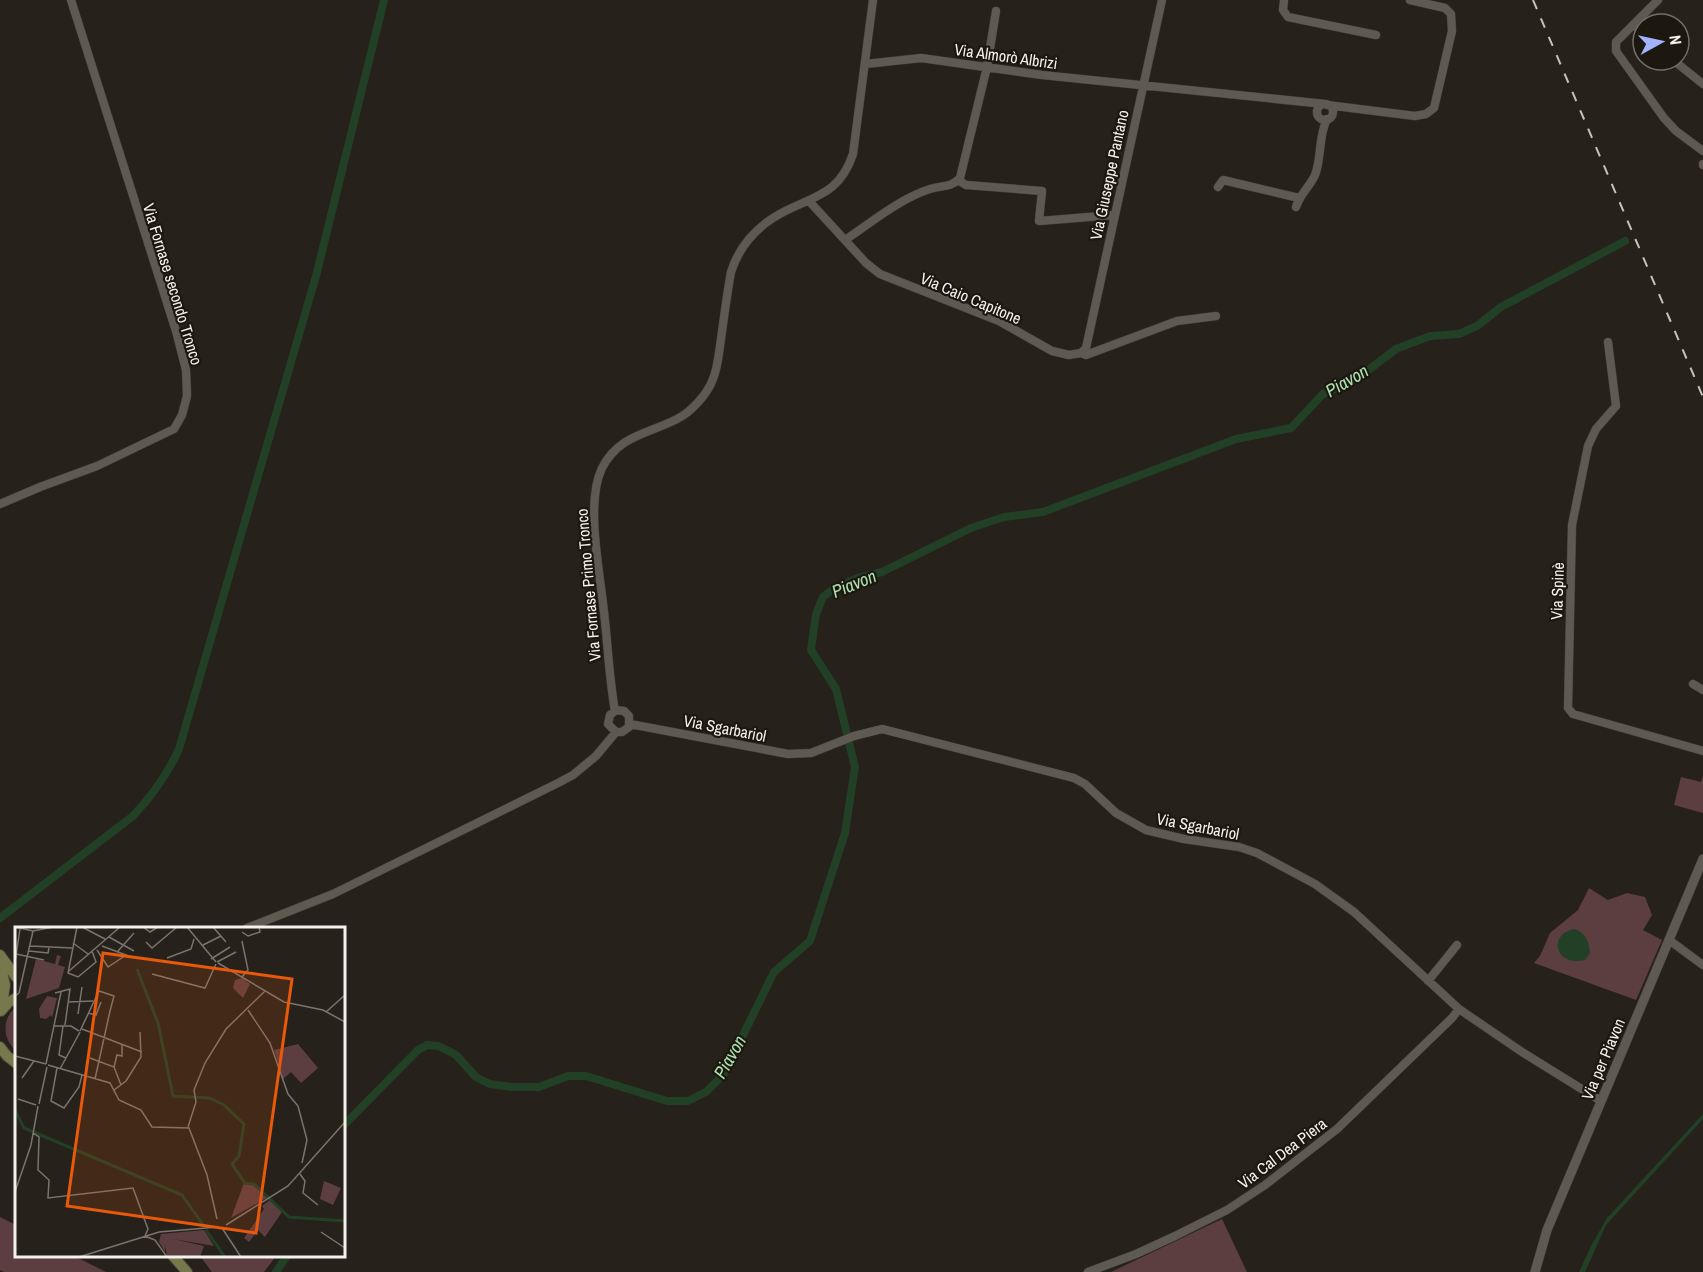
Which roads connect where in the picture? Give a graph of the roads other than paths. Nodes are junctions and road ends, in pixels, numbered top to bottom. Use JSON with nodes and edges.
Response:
{"nodes":[{"id":1,"x":71,"y":0,"type":"edge"},
{"id":2,"x":873,"y":0,"type":"edge"},
{"id":3,"x":1162,"y":0,"type":"edge"},
{"id":4,"x":1284,"y":0,"type":"edge"},
{"id":5,"x":1410,"y":0,"type":"edge"},
{"id":6,"x":1658,"y":0,"type":"edge"},
{"id":7,"x":996,"y":10,"type":"dead end"},
{"id":8,"x":1646,"y":12,"type":"edge"},
{"id":9,"x":1631,"y":28,"type":"edge"},
{"id":10,"x":1376,"y":35,"type":"dead end"},
{"id":11,"x":866,"y":64,"type":"junction"},
{"id":12,"x":987,"y":67,"type":"junction"},
{"id":13,"x":1631,"y":72,"type":"edge"},
{"id":14,"x":1631,"y":72,"type":"edge"},
{"id":15,"x":1688,"y":72,"type":"edge"},
{"id":16,"x":1703,"y":84,"type":"edge"},
{"id":17,"x":1143,"y":85,"type":"junction"},
{"id":18,"x":1304,"y":103,"type":"junction"},
{"id":19,"x":1326,"y":104,"type":"junction"},
{"id":20,"x":1344,"y":107,"type":"junction"},
{"id":21,"x":1333,"y":112,"type":"junction"},
{"id":22,"x":1321,"y":116,"type":"junction"},
{"id":23,"x":1703,"y":151,"type":"edge"},
{"id":24,"x":958,"y":180,"type":"junction"},
{"id":25,"x":1218,"y":187,"type":"dead end"},
{"id":26,"x":1299,"y":198,"type":"junction"},
{"id":27,"x":809,"y":201,"type":"junction"},
{"id":28,"x":1296,"y":207,"type":"dead end"},
{"id":29,"x":1114,"y":215,"type":"junction"},
{"id":30,"x":845,"y":240,"type":"junction"},
{"id":31,"x":1216,"y":316,"type":"dead end"},
{"id":32,"x":1608,"y":342,"type":"dead end"},
{"id":33,"x":1081,"y":353,"type":"junction"},
{"id":34,"x":0,"y":504,"type":"edge"},
{"id":35,"x":1694,"y":684,"type":"dead end"},
{"id":36,"x":1703,"y":690,"type":"edge"},
{"id":37,"x":615,"y":711,"type":"junction"},
{"id":38,"x":630,"y":724,"type":"junction"},
{"id":39,"x":616,"y":732,"type":"junction"},
{"id":40,"x":1703,"y":751,"type":"edge"},
{"id":41,"x":1703,"y":859,"type":"edge"},
{"id":42,"x":250,"y":927,"type":"edge"},
{"id":43,"x":1670,"y":940,"type":"junction"},
{"id":44,"x":1456,"y":945,"type":"dead end"},
{"id":45,"x":0,"y":955,"type":"edge"},
{"id":46,"x":0,"y":963,"type":"edge"},
{"id":47,"x":1703,"y":965,"type":"edge"},
{"id":48,"x":15,"y":976,"type":"edge"},
{"id":49,"x":1428,"y":981,"type":"junction"},
{"id":50,"x":15,"y":999,"type":"edge"},
{"id":51,"x":1459,"y":1009,"type":"junction"},
{"id":52,"x":1,"y":1012,"type":"edge"},
{"id":53,"x":2,"y":1054,"type":"edge"},
{"id":54,"x":15,"y":1062,"type":"edge"},
{"id":55,"x":1601,"y":1101,"type":"junction"},
{"id":56,"x":174,"y":1257,"type":"edge"},
{"id":57,"x":187,"y":1272,"type":"edge"},
{"id":58,"x":1088,"y":1272,"type":"edge"},
{"id":59,"x":1535,"y":1272,"type":"edge"}],
"edges":[{"from":1,"to":34,"type":"street","name":"Via Fornase secondo Tronco"},
{"from":2,"to":11,"type":"street","name":"Via Fornase Primo Tronco"},
{"from":3,"to":17,"type":"street","name":"Via Giuseppe Pantano"},
{"from":4,"to":10,"type":"street"},
{"from":5,"to":20,"type":"street","name":"Via Almorò Albrizi"},
{"from":6,"to":8,"type":"street"},
{"from":7,"to":12,"type":"street"},
{"from":9,"to":14,"type":"street"},
{"from":11,"to":12,"type":"street","name":"Via Almorò Albrizi"},
{"from":11,"to":27,"type":"street","name":"Via Fornase Primo Tronco"},
{"from":12,"to":17,"type":"street","name":"Via Almorò Albrizi"},
{"from":12,"to":24,"type":"street"},
{"from":13,"to":23,"type":"street"},
{"from":15,"to":16,"type":"street"},
{"from":17,"to":18,"type":"street","name":"Via Almorò Albrizi"},
{"from":17,"to":29,"type":"street","name":"Via Giuseppe Pantano"},
{"from":18,"to":19,"type":"street","name":"Via Almorò Albrizi"},
{"from":18,"to":22,"type":"street"},
{"from":19,"to":20,"type":"street","name":"Via Almorò Albrizi"},
{"from":19,"to":21,"type":"street"},
{"from":19,"to":22,"type":"street"},
{"from":20,"to":21,"type":"street"},
{"from":21,"to":22,"type":"street"},
{"from":22,"to":26,"type":"street"},
{"from":24,"to":29,"type":"street"},
{"from":24,"to":30,"type":"street"},
{"from":25,"to":26,"type":"street"},
{"from":26,"to":28,"type":"street"},
{"from":27,"to":30,"type":"street","name":"Via Caio Capitone"},
{"from":27,"to":37,"type":"street","name":"Via Fornase Primo Tronco"},
{"from":29,"to":33,"type":"street","name":"Via Giuseppe Pantano"},
{"from":30,"to":33,"type":"street","name":"Via Caio Capitone"},
{"from":31,"to":33,"type":"street","name":"Via Caio Capitone"},
{"from":32,"to":40,"type":"street","name":"Via Spinè"},
{"from":35,"to":36,"type":"street"},
{"from":37,"to":38,"type":"street"},
{"from":37,"to":39,"type":"street"},
{"from":38,"to":39,"type":"street"},
{"from":38,"to":49,"type":"street","name":"Via Sgarbariol"},
{"from":39,"to":42,"type":"street"},
{"from":41,"to":43,"type":"street","name":"Via per Piavon"},
{"from":43,"to":47,"type":"street"},
{"from":43,"to":55,"type":"street","name":"Via per Piavon"},
{"from":44,"to":49,"type":"street"},
{"from":45,"to":48,"type":"main road"},
{"from":46,"to":52,"type":"main road"},
{"from":49,"to":51,"type":"street","name":"Via Sgarbariol"},
{"from":50,"to":52,"type":"main road"},
{"from":51,"to":55,"type":"street","name":"Via Sgarbariol"},
{"from":51,"to":58,"type":"street","name":"Via Cal Dea Piera"},
{"from":53,"to":54,"type":"main road"},
{"from":55,"to":59,"type":"street","name":"Via per Piavon"},
{"from":56,"to":57,"type":"main road"}]}
